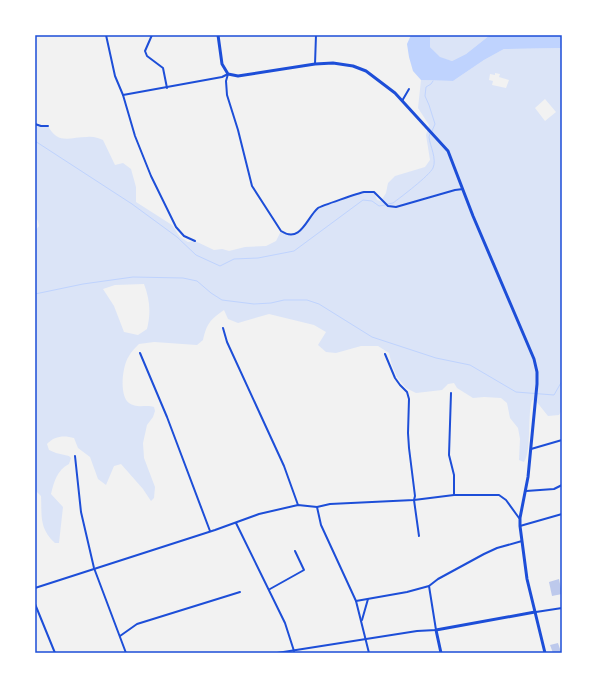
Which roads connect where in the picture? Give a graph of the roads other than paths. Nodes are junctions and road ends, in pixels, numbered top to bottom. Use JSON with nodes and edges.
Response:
{"nodes":[{"id":1,"x":106,"y":35,"type":"edge"},
{"id":2,"x":152,"y":35,"type":"edge"},
{"id":3,"x":218,"y":35,"type":"edge"},
{"id":4,"x":316,"y":35,"type":"edge"},
{"id":5,"x":315,"y":64,"type":"junction"},
{"id":6,"x":228,"y":74,"type":"junction"},
{"id":7,"x":167,"y":88,"type":"junction"},
{"id":8,"x":409,"y":88,"type":"dead end"},
{"id":9,"x":123,"y":95,"type":"junction"},
{"id":10,"x":402,"y":101,"type":"junction"},
{"id":11,"x":35,"y":124,"type":"edge"},
{"id":12,"x":48,"y":126,"type":"dead end"},
{"id":13,"x":463,"y":189,"type":"junction"},
{"id":14,"x":195,"y":241,"type":"dead end"},
{"id":15,"x":223,"y":328,"type":"dead end"},
{"id":16,"x":140,"y":353,"type":"dead end"},
{"id":17,"x":385,"y":354,"type":"dead end"},
{"id":18,"x":451,"y":393,"type":"dead end"},
{"id":19,"x":562,"y":440,"type":"edge"},
{"id":20,"x":531,"y":449,"type":"junction"},
{"id":21,"x":75,"y":456,"type":"dead end"},
{"id":22,"x":562,"y":485,"type":"edge"},
{"id":23,"x":526,"y":491,"type":"junction"},
{"id":24,"x":454,"y":495,"type":"junction"},
{"id":25,"x":414,"y":500,"type":"junction"},
{"id":26,"x":298,"y":505,"type":"junction"},
{"id":27,"x":317,"y":507,"type":"junction"},
{"id":28,"x":562,"y":514,"type":"edge"},
{"id":29,"x":520,"y":518,"type":"junction"},
{"id":30,"x":236,"y":523,"type":"junction"},
{"id":31,"x":520,"y":526,"type":"junction"},
{"id":32,"x":210,"y":531,"type":"junction"},
{"id":33,"x":419,"y":536,"type":"dead end"},
{"id":34,"x":522,"y":541,"type":"junction"},
{"id":35,"x":295,"y":551,"type":"dead end"},
{"id":36,"x":94,"y":568,"type":"junction"},
{"id":37,"x":429,"y":586,"type":"junction"},
{"id":38,"x":35,"y":588,"type":"edge"},
{"id":39,"x":270,"y":589,"type":"junction"},
{"id":40,"x":240,"y":592,"type":"dead end"},
{"id":41,"x":368,"y":599,"type":"junction"},
{"id":42,"x":356,"y":601,"type":"junction"},
{"id":43,"x":35,"y":604,"type":"edge"},
{"id":44,"x":562,"y":608,"type":"edge"},
{"id":45,"x":535,"y":612,"type":"junction"},
{"id":46,"x":362,"y":621,"type":"junction"},
{"id":47,"x":436,"y":630,"type":"junction"},
{"id":48,"x":120,"y":636,"type":"junction"},
{"id":49,"x":366,"y":640,"type":"junction"},
{"id":50,"x":294,"y":651,"type":"junction"},
{"id":51,"x":55,"y":653,"type":"edge"},
{"id":52,"x":126,"y":653,"type":"edge"},
{"id":53,"x":277,"y":653,"type":"edge"},
{"id":54,"x":369,"y":653,"type":"edge"},
{"id":55,"x":441,"y":653,"type":"edge"},
{"id":56,"x":545,"y":653,"type":"edge"}],
"edges":[{"from":1,"to":9,"type":"street"},
{"from":2,"to":7,"type":"street"},
{"from":3,"to":6,"type":"street"},
{"from":4,"to":5,"type":"street"},
{"from":5,"to":6,"type":"street"},
{"from":5,"to":10,"type":"street"},
{"from":6,"to":7,"type":"street"},
{"from":6,"to":13,"type":"street"},
{"from":7,"to":9,"type":"street"},
{"from":8,"to":10,"type":"street"},
{"from":9,"to":14,"type":"street"},
{"from":10,"to":13,"type":"street"},
{"from":11,"to":12,"type":"street"},
{"from":13,"to":20,"type":"street"},
{"from":15,"to":26,"type":"street"},
{"from":16,"to":32,"type":"street"},
{"from":17,"to":25,"type":"street"},
{"from":18,"to":24,"type":"street"},
{"from":19,"to":20,"type":"street"},
{"from":20,"to":23,"type":"street"},
{"from":21,"to":36,"type":"street"},
{"from":22,"to":23,"type":"street"},
{"from":23,"to":29,"type":"street"},
{"from":24,"to":25,"type":"street"},
{"from":24,"to":29,"type":"street"},
{"from":25,"to":27,"type":"street"},
{"from":25,"to":33,"type":"street"},
{"from":26,"to":27,"type":"street"},
{"from":26,"to":30,"type":"street"},
{"from":27,"to":42,"type":"street"},
{"from":28,"to":31,"type":"street"},
{"from":29,"to":31,"type":"street"},
{"from":30,"to":32,"type":"street"},
{"from":30,"to":39,"type":"street"},
{"from":31,"to":34,"type":"street"},
{"from":32,"to":36,"type":"street"},
{"from":34,"to":37,"type":"street"},
{"from":34,"to":45,"type":"street"},
{"from":35,"to":39,"type":"street"},
{"from":36,"to":38,"type":"street"},
{"from":36,"to":48,"type":"street"},
{"from":37,"to":41,"type":"street"},
{"from":37,"to":47,"type":"street"},
{"from":39,"to":50,"type":"street"},
{"from":40,"to":48,"type":"street"},
{"from":41,"to":42,"type":"street"},
{"from":41,"to":46,"type":"street"},
{"from":42,"to":46,"type":"street"},
{"from":43,"to":51,"type":"street"},
{"from":44,"to":45,"type":"street"},
{"from":45,"to":47,"type":"street"},
{"from":45,"to":56,"type":"street"},
{"from":46,"to":49,"type":"street"},
{"from":47,"to":49,"type":"street"},
{"from":47,"to":55,"type":"street"},
{"from":48,"to":52,"type":"street"},
{"from":49,"to":50,"type":"street"},
{"from":49,"to":54,"type":"street"},
{"from":50,"to":53,"type":"street"}]}
